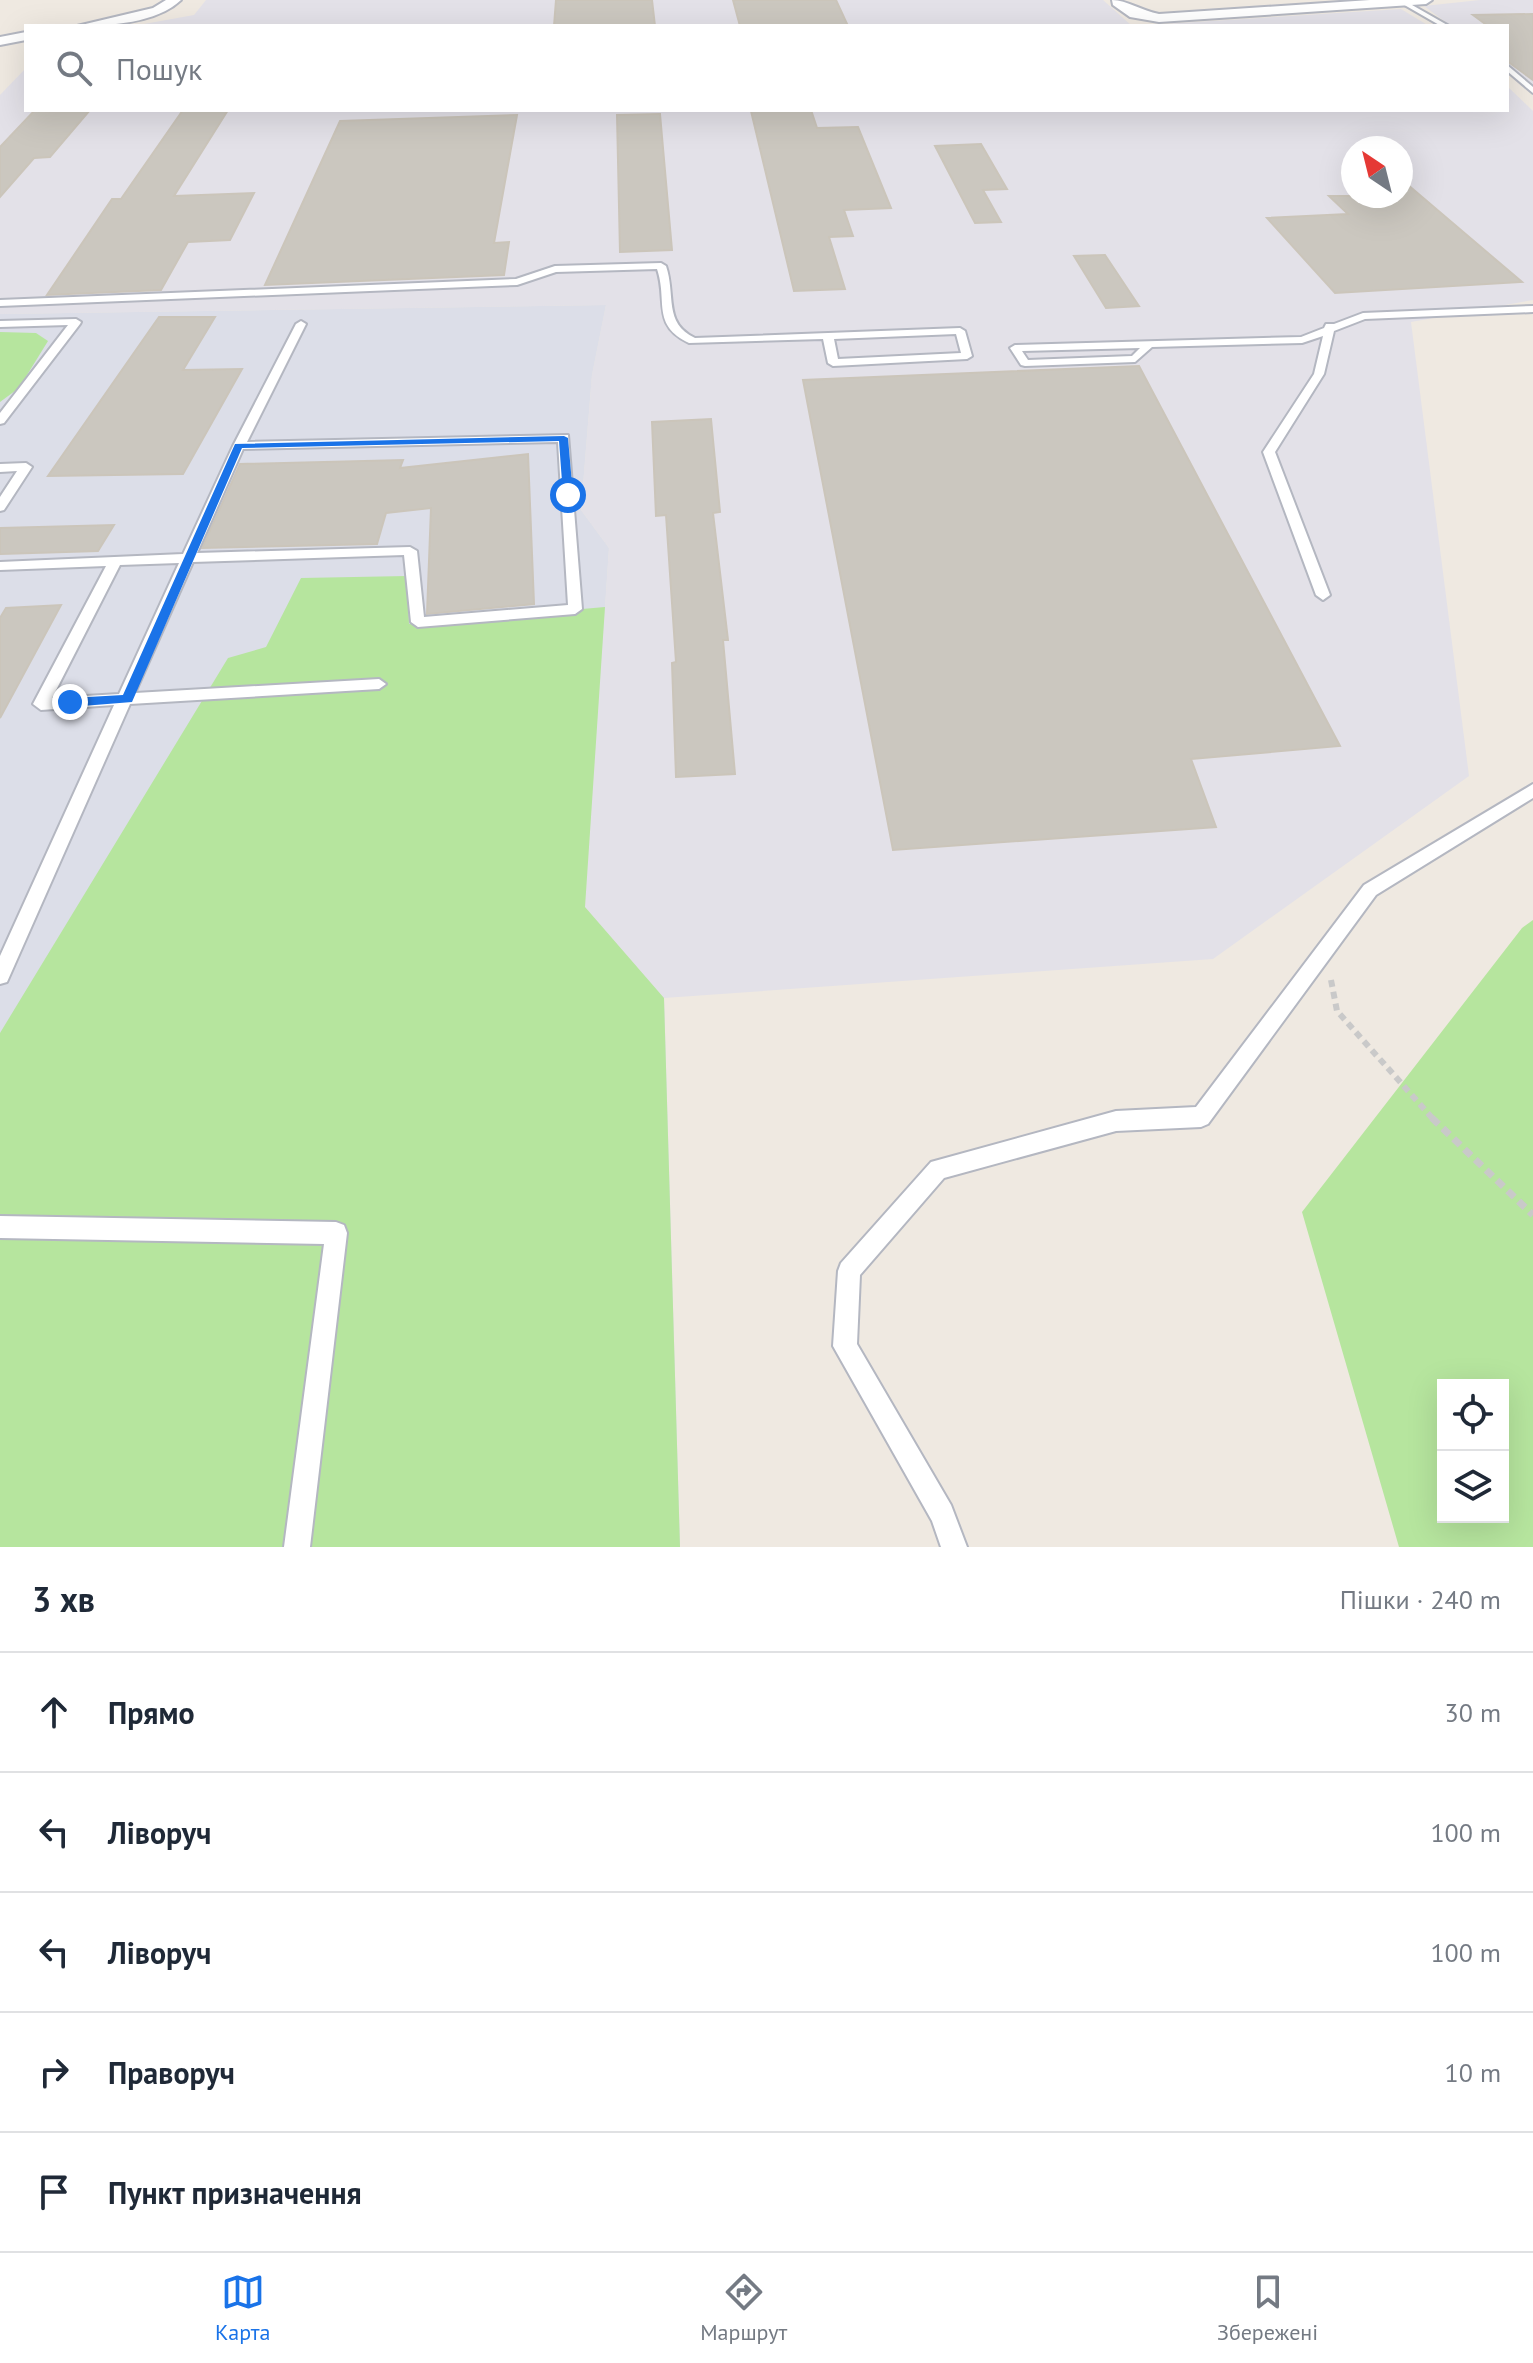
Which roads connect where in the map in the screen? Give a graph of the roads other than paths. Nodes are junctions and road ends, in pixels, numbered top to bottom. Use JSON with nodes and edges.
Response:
{"nodes":[{"id":1,"x":175,"y":0,"type":"edge"},
{"id":2,"x":1426,"y":0,"type":"edge"},
{"id":3,"x":1117,"y":2,"type":"dead end"},
{"id":4,"x":1403,"y":2,"type":"edge"},
{"id":5,"x":94,"y":24,"type":"edge"},
{"id":6,"x":1442,"y":24,"type":"edge"},
{"id":7,"x":24,"y":36,"type":"edge"},
{"id":8,"x":0,"y":41,"type":"edge"},
{"id":9,"x":1509,"y":69,"type":"edge"},
{"id":10,"x":1533,"y":91,"type":"edge"},
{"id":11,"x":0,"y":303,"type":"edge"},
{"id":12,"x":1533,"y":309,"type":"edge"},
{"id":13,"x":0,"y":324,"type":"edge"},
{"id":14,"x":301,"y":324,"type":"dead end"},
{"id":15,"x":1330,"y":326,"type":"junction"},
{"id":16,"x":828,"y":336,"type":"junction"},
{"id":17,"x":1149,"y":344,"type":"junction"},
{"id":18,"x":0,"y":420,"type":"edge"},
{"id":19,"x":239,"y":446,"type":"junction"},
{"id":20,"x":0,"y":468,"type":"edge"},
{"id":21,"x":0,"y":507,"type":"edge"},
{"id":22,"x":188,"y":558,"type":"junction"},
{"id":23,"x":115,"y":562,"type":"junction"},
{"id":24,"x":0,"y":566,"type":"edge"},
{"id":25,"x":1323,"y":595,"type":"dead end"},
{"id":26,"x":379,"y":684,"type":"dead end"},
{"id":27,"x":127,"y":699,"type":"junction"},
{"id":28,"x":1533,"y":790,"type":"edge"},
{"id":29,"x":0,"y":976,"type":"edge"},
{"id":30,"x":0,"y":1227,"type":"edge"},
{"id":31,"x":297,"y":1547,"type":"edge"},
{"id":32,"x":954,"y":1547,"type":"edge"}],
"edges":[{"from":1,"to":5,"type":"street"},
{"from":2,"to":4,"type":"street"},
{"from":3,"to":4,"type":"street"},
{"from":4,"to":6,"type":"lane"},
{"from":7,"to":8,"type":"street"},
{"from":9,"to":10,"type":"lane"},
{"from":11,"to":16,"type":"lane"},
{"from":12,"to":15,"type":"lane"},
{"from":13,"to":18,"type":"lane"},
{"from":14,"to":19,"type":"lane"},
{"from":15,"to":17,"type":"lane"},
{"from":15,"to":25,"type":"lane"},
{"from":16,"to":16,"type":"lane"},
{"from":17,"to":17,"type":"lane"},
{"from":19,"to":22,"type":"lane"},
{"from":19,"to":22,"type":"lane"},
{"from":20,"to":21,"type":"lane"},
{"from":22,"to":23,"type":"lane"},
{"from":22,"to":27,"type":"lane"},
{"from":23,"to":24,"type":"lane"},
{"from":23,"to":27,"type":"lane"},
{"from":26,"to":27,"type":"lane"},
{"from":27,"to":29,"type":"lane"},
{"from":28,"to":32,"type":"lane"},
{"from":30,"to":31,"type":"lane"}]}
